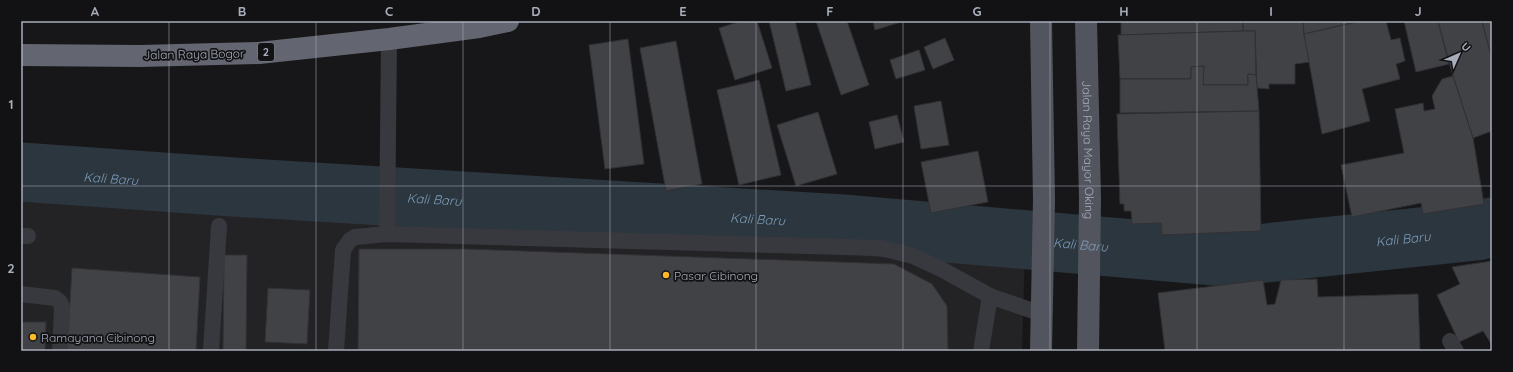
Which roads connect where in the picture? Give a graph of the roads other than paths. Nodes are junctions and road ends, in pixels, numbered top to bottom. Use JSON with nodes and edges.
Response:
{"nodes":[{"id":1,"x":508,"y":21,"type":"edge"},
{"id":2,"x":1041,"y":21,"type":"edge"},
{"id":3,"x":1086,"y":21,"type":"edge"},
{"id":4,"x":389,"y":39,"type":"junction"},
{"id":5,"x":21,"y":55,"type":"edge"},
{"id":6,"x":218,"y":226,"type":"dead end"},
{"id":7,"x":387,"y":234,"type":"junction"},
{"id":8,"x":21,"y":294,"type":"edge"},
{"id":9,"x":990,"y":296,"type":"junction"},
{"id":10,"x":1042,"y":314,"type":"junction"},
{"id":11,"x":60,"y":351,"type":"edge"},
{"id":12,"x":211,"y":351,"type":"edge"},
{"id":13,"x":336,"y":351,"type":"edge"},
{"id":14,"x":981,"y":351,"type":"edge"},
{"id":15,"x":1041,"y":351,"type":"edge"},
{"id":16,"x":1088,"y":351,"type":"edge"}],
"edges":[{"from":1,"to":4,"type":"highway","name":"Jalan Raya Bogor","number":"2"},
{"from":2,"to":10,"type":"main road"},
{"from":3,"to":16,"type":"main road","name":"Jalan Raya Mayor Oking"},
{"from":4,"to":5,"type":"highway","name":"Jalan Raya Bogor","number":"2"},
{"from":4,"to":7,"type":"lane"},
{"from":6,"to":12,"type":"lane"},
{"from":7,"to":9,"type":"lane"},
{"from":7,"to":13,"type":"lane"},
{"from":8,"to":11,"type":"lane"},
{"from":9,"to":10,"type":"lane"},
{"from":9,"to":14,"type":"lane"},
{"from":10,"to":15,"type":"main road"}]}
